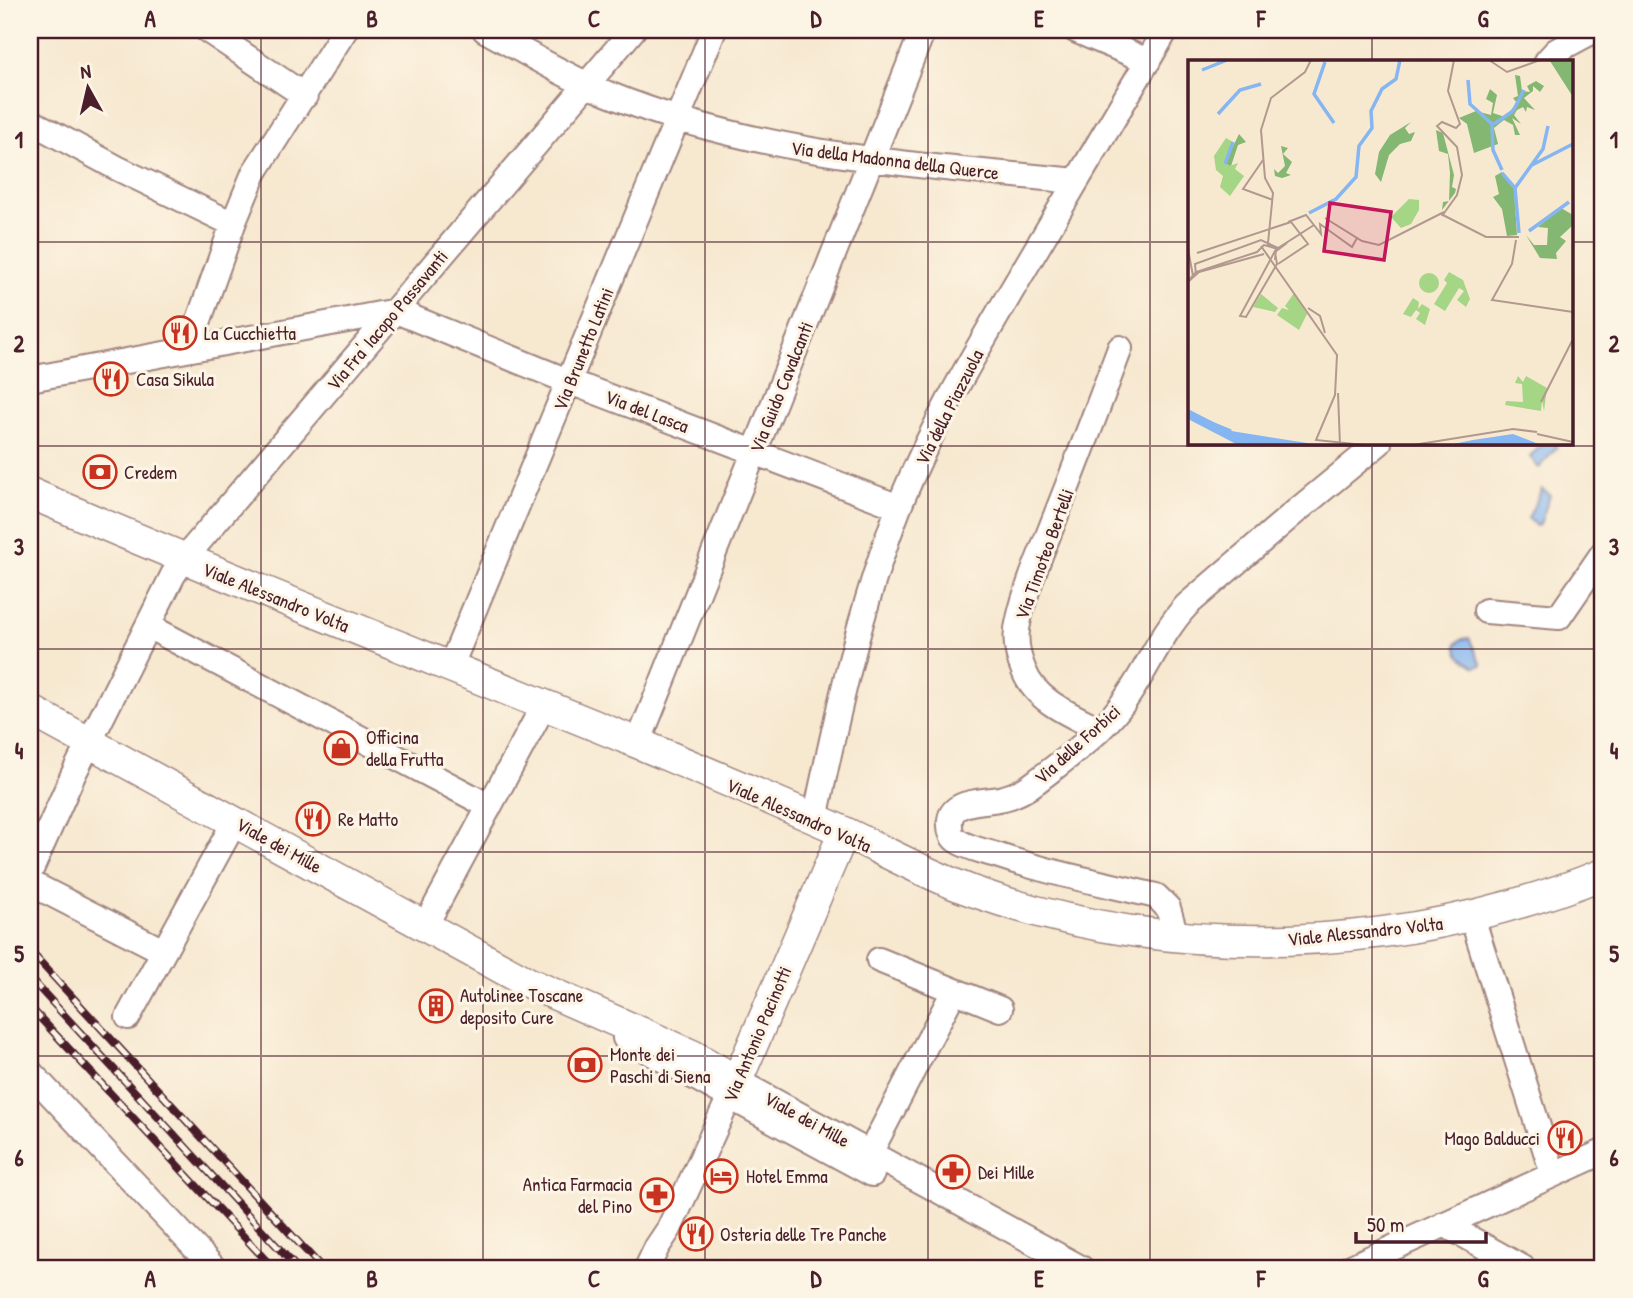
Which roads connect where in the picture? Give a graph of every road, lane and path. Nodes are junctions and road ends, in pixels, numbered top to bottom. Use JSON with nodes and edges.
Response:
{"nodes":[{"id":1,"x":207,"y":30,"type":"edge"},
{"id":2,"x":345,"y":30,"type":"edge"},
{"id":3,"x":485,"y":30,"type":"edge"},
{"id":4,"x":633,"y":30,"type":"edge"},
{"id":5,"x":715,"y":30,"type":"edge"},
{"id":6,"x":923,"y":30,"type":"edge"},
{"id":7,"x":1075,"y":30,"type":"edge"},
{"id":8,"x":1166,"y":30,"type":"edge"},
{"id":9,"x":1595,"y":30,"type":"edge"},
{"id":10,"x":1548,"y":60,"type":"edge"},
{"id":11,"x":1148,"y":61,"type":"junction"},
{"id":12,"x":587,"y":83,"type":"junction"},
{"id":13,"x":305,"y":96,"type":"junction"},
{"id":14,"x":678,"y":119,"type":"junction"},
{"id":15,"x":30,"y":121,"type":"edge"},
{"id":16,"x":871,"y":161,"type":"junction"},
{"id":17,"x":1076,"y":181,"type":"junction"},
{"id":18,"x":233,"y":224,"type":"junction"},
{"id":19,"x":396,"y":310,"type":"junction"},
{"id":20,"x":189,"y":348,"type":"junction"},
{"id":21,"x":1120,"y":348,"type":"dead end"},
{"id":22,"x":30,"y":379,"type":"edge"},
{"id":23,"x":570,"y":382,"type":"junction"},
{"id":24,"x":1378,"y":444,"type":"edge"},
{"id":25,"x":754,"y":453,"type":"junction"},
{"id":26,"x":30,"y":494,"type":"edge"},
{"id":27,"x":899,"y":507,"type":"junction"},
{"id":28,"x":153,"y":546,"type":"junction"},
{"id":29,"x":1603,"y":553,"type":"edge"},
{"id":30,"x":184,"y":559,"type":"junction"},
{"id":31,"x":1486,"y":611,"type":"dead end"},
{"id":32,"x":150,"y":621,"type":"junction"},
{"id":33,"x":450,"y":668,"type":"junction"},
{"id":34,"x":544,"y":705,"type":"junction"},
{"id":35,"x":30,"y":710,"type":"edge"},
{"id":36,"x":1098,"y":729,"type":"junction"},
{"id":37,"x":90,"y":742,"type":"junction"},
{"id":38,"x":638,"y":743,"type":"junction"},
{"id":39,"x":489,"y":806,"type":"junction"},
{"id":40,"x":815,"y":819,"type":"junction"},
{"id":41,"x":235,"y":821,"type":"junction"},
{"id":42,"x":844,"y":832,"type":"junction"},
{"id":43,"x":30,"y":872,"type":"edge"},
{"id":44,"x":1603,"y":874,"type":"edge"},
{"id":45,"x":30,"y":883,"type":"edge"},
{"id":46,"x":1472,"y":917,"type":"junction"},
{"id":47,"x":425,"y":926,"type":"junction"},
{"id":48,"x":1176,"y":936,"type":"junction"},
{"id":49,"x":163,"y":951,"type":"junction"},
{"id":50,"x":879,"y":960,"type":"dead end"},
{"id":51,"x":954,"y":991,"type":"junction"},
{"id":52,"x":1000,"y":1009,"type":"dead end"},
{"id":53,"x":128,"y":1017,"type":"dead end"},
{"id":54,"x":30,"y":1072,"type":"edge"},
{"id":55,"x":733,"y":1089,"type":"junction"},
{"id":56,"x":1603,"y":1152,"type":"edge"},
{"id":57,"x":870,"y":1153,"type":"junction"},
{"id":58,"x":1553,"y":1174,"type":"junction"},
{"id":59,"x":1444,"y":1224,"type":"junction"},
{"id":60,"x":666,"y":1234,"type":"junction"},
{"id":61,"x":214,"y":1268,"type":"edge"},
{"id":62,"x":647,"y":1268,"type":"edge"},
{"id":63,"x":661,"y":1268,"type":"edge"},
{"id":64,"x":1048,"y":1268,"type":"edge"},
{"id":65,"x":1081,"y":1268,"type":"edge"},
{"id":66,"x":1349,"y":1268,"type":"edge"},
{"id":67,"x":1523,"y":1268,"type":"edge"}],
"edges":[{"from":1,"to":13,"type":"street"},
{"from":2,"to":13,"type":"street"},
{"from":3,"to":12,"type":"street","name":"Via della Madonna della Querce"},
{"from":4,"to":12,"type":"street","name":"Via Fra' Iacopo Passavanti"},
{"from":5,"to":14,"type":"street","name":"Via Brunetto Latini"},
{"from":6,"to":16,"type":"street","name":"Via Guido Cavalcanti"},
{"from":7,"to":11,"type":"street"},
{"from":8,"to":11,"type":"street","name":"Via della Piazzuola"},
{"from":9,"to":10,"type":"street"},
{"from":11,"to":17,"type":"street","name":"Via della Piazzuola"},
{"from":12,"to":14,"type":"street","name":"Via della Madonna della Querce"},
{"from":12,"to":19,"type":"street","name":"Via Fra' Iacopo Passavanti"},
{"from":13,"to":18,"type":"street"},
{"from":14,"to":16,"type":"street","name":"Via della Madonna della Querce"},
{"from":14,"to":23,"type":"street","name":"Via Brunetto Latini"},
{"from":15,"to":18,"type":"street"},
{"from":16,"to":17,"type":"street","name":"Via della Madonna della Querce"},
{"from":16,"to":25,"type":"street","name":"Via Guido Cavalcanti"},
{"from":17,"to":27,"type":"street","name":"Via della Piazzuola"},
{"from":18,"to":20,"type":"street"},
{"from":19,"to":20,"type":"street"},
{"from":19,"to":23,"type":"street","name":"Via del Lasca"},
{"from":19,"to":30,"type":"street","name":"Via Fra' Iacopo Passavanti"},
{"from":20,"to":22,"type":"street"},
{"from":21,"to":36,"type":"street","name":"Via Timoteo Bertelli"},
{"from":23,"to":25,"type":"street","name":"Via del Lasca"},
{"from":23,"to":33,"type":"street","name":"Via Brunetto Latini"},
{"from":24,"to":36,"type":"street","name":"Via delle Forbici"},
{"from":25,"to":27,"type":"street","name":"Via del Lasca"},
{"from":25,"to":38,"type":"street","name":"Via Guido Cavalcanti"},
{"from":26,"to":28,"type":"main road","name":"Viale Alessandro Volta"},
{"from":27,"to":40,"type":"street","name":"Via della Piazzuola"},
{"from":28,"to":30,"type":"main road","name":"Viale Alessandro Volta"},
{"from":28,"to":32,"type":"street","name":"Via Fra' Iacopo Passavanti"},
{"from":29,"to":31,"type":"street"},
{"from":30,"to":32,"type":"street","name":"Via Fra' Iacopo Passavanti"},
{"from":30,"to":33,"type":"main road","name":"Viale Alessandro Volta"},
{"from":32,"to":37,"type":"street","name":"Via Fra' Iacopo Passavanti"},
{"from":32,"to":39,"type":"street"},
{"from":33,"to":34,"type":"main road","name":"Viale Alessandro Volta"},
{"from":34,"to":38,"type":"main road","name":"Viale Alessandro Volta"},
{"from":34,"to":39,"type":"street"},
{"from":35,"to":37,"type":"main road","name":"Viale dei Mille"},
{"from":36,"to":48,"type":"street","name":"Via delle Forbici"},
{"from":37,"to":41,"type":"main road","name":"Viale dei Mille"},
{"from":37,"to":43,"type":"street","name":"Via Fra' Iacopo Passavanti"},
{"from":38,"to":40,"type":"main road","name":"Viale Alessandro Volta"},
{"from":39,"to":47,"type":"street"},
{"from":40,"to":42,"type":"main road","name":"Viale Alessandro Volta"},
{"from":41,"to":47,"type":"main road","name":"Viale dei Mille"},
{"from":41,"to":49,"type":"street"},
{"from":42,"to":48,"type":"main road","name":"Viale Alessandro Volta"},
{"from":42,"to":55,"type":"main road","name":"Via Antonio Pacinotti"},
{"from":44,"to":46,"type":"main road","name":"Viale Alessandro Volta"},
{"from":45,"to":49,"type":"street"},
{"from":46,"to":48,"type":"main road","name":"Viale Alessandro Volta"},
{"from":46,"to":58,"type":"street"},
{"from":47,"to":55,"type":"main road","name":"Viale dei Mille"},
{"from":49,"to":53,"type":"street"},
{"from":50,"to":51,"type":"street"},
{"from":51,"to":52,"type":"street"},
{"from":51,"to":57,"type":"street"},
{"from":54,"to":61,"type":"street"},
{"from":55,"to":57,"type":"street","name":"Viale dei Mille"},
{"from":55,"to":60,"type":"street","name":"Via Antonio Pacinotti"},
{"from":55,"to":64,"type":"street","name":"Viale dei Mille"},
{"from":56,"to":58,"type":"street"},
{"from":57,"to":65,"type":"street","name":"Viale dei Mille"},
{"from":58,"to":59,"type":"street"},
{"from":59,"to":66,"type":"street"},
{"from":59,"to":67,"type":"street"},
{"from":60,"to":62,"type":"street","name":"Via Antonio Pacinotti"},
{"from":60,"to":63,"type":"street","name":"Via Antonio Pacinotti"}]}
